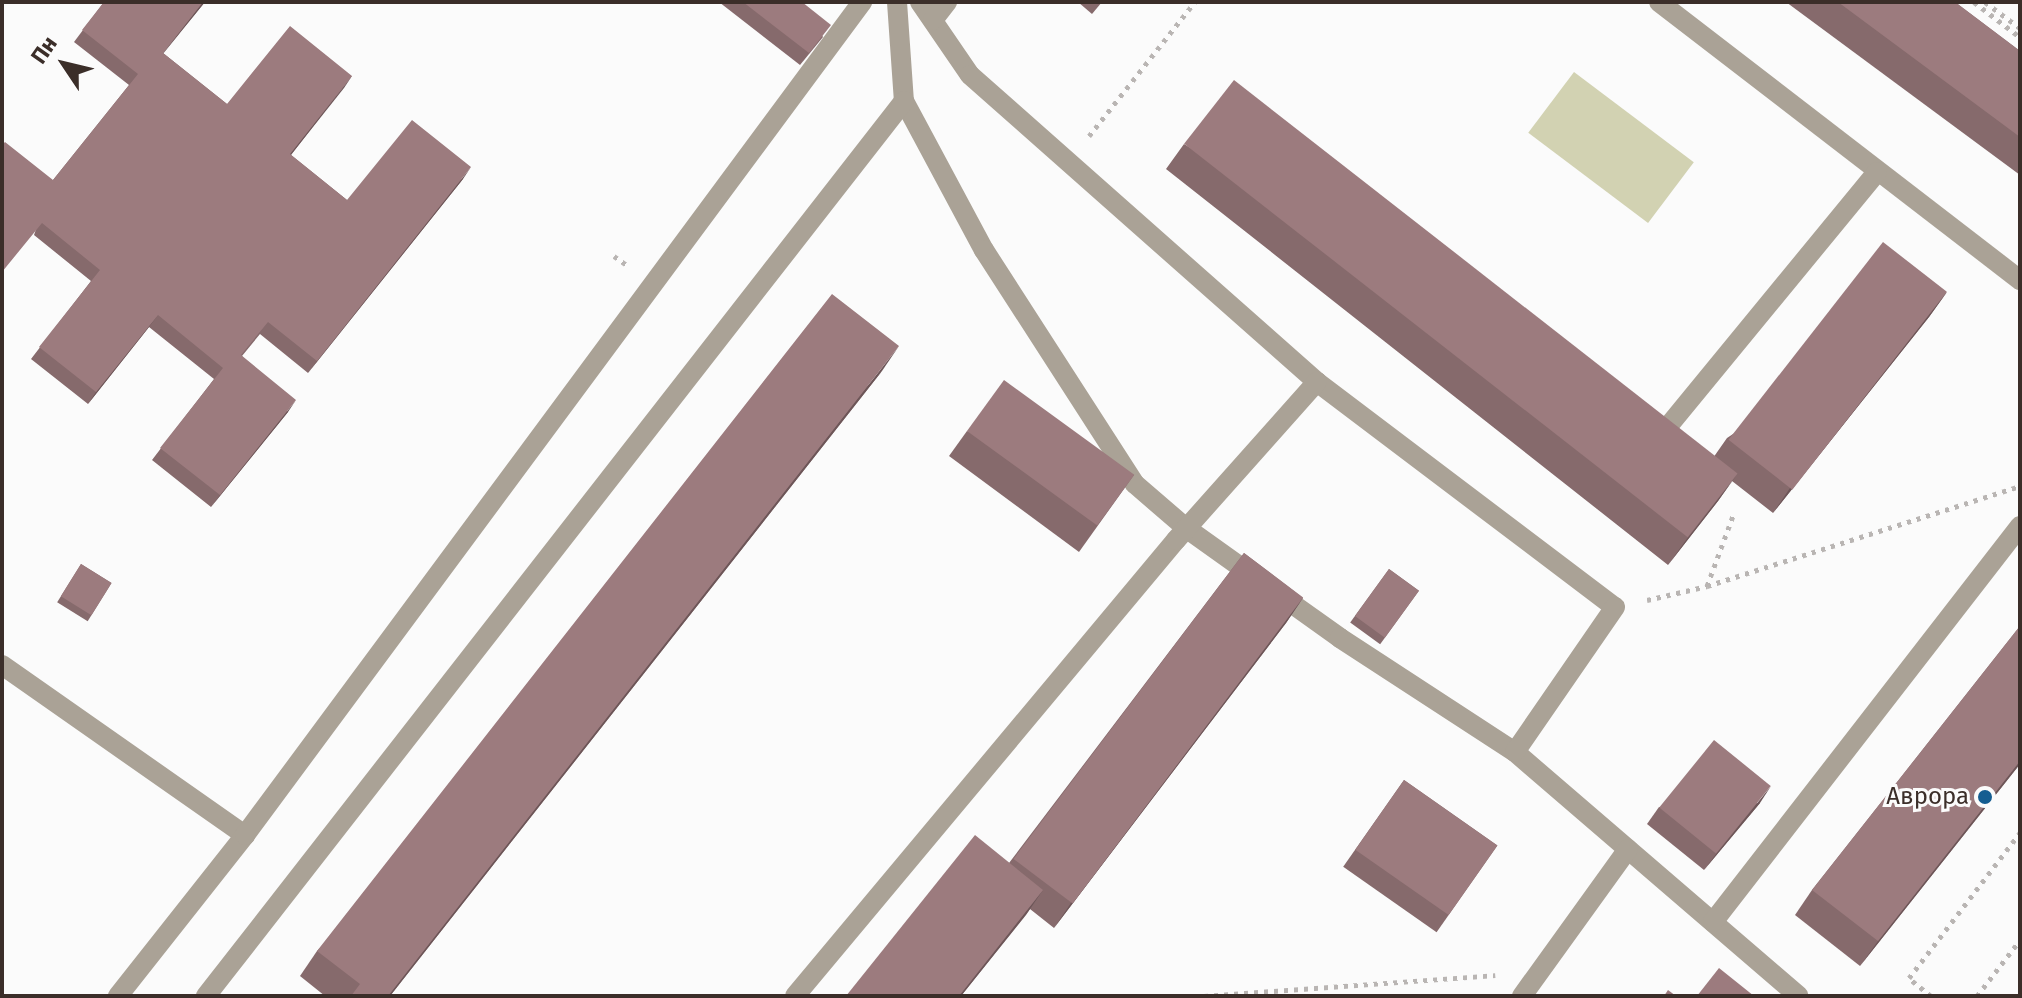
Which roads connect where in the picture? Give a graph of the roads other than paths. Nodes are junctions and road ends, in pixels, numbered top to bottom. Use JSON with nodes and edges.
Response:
{"nodes":[{"id":1,"x":862,"y":2,"type":"edge"},
{"id":2,"x":897,"y":2,"type":"edge"},
{"id":3,"x":920,"y":2,"type":"edge"},
{"id":4,"x":947,"y":2,"type":"edge"},
{"id":5,"x":1659,"y":2,"type":"edge"},
{"id":6,"x":933,"y":20,"type":"junction"},
{"id":7,"x":904,"y":101,"type":"junction"},
{"id":8,"x":1877,"y":172,"type":"junction"},
{"id":9,"x":2020,"y":280,"type":"edge"},
{"id":10,"x":1317,"y":382,"type":"junction"},
{"id":11,"x":1670,"y":424,"type":"edge"},
{"id":12,"x":2020,"y":526,"type":"edge"},
{"id":13,"x":1186,"y":528,"type":"junction"},
{"id":14,"x":2,"y":665,"type":"edge"},
{"id":15,"x":1515,"y":752,"type":"junction"},
{"id":16,"x":245,"y":835,"type":"junction"},
{"id":17,"x":1628,"y":849,"type":"junction"},
{"id":18,"x":1713,"y":922,"type":"junction"},
{"id":19,"x":118,"y":996,"type":"edge"},
{"id":20,"x":206,"y":996,"type":"edge"},
{"id":21,"x":795,"y":996,"type":"edge"},
{"id":22,"x":1522,"y":996,"type":"edge"},
{"id":23,"x":1799,"y":996,"type":"edge"}],
"edges":[{"from":1,"to":16,"type":"lane"},
{"from":2,"to":7,"type":"lane"},
{"from":3,"to":6,"type":"lane"},
{"from":4,"to":6,"type":"lane"},
{"from":5,"to":8,"type":"lane"},
{"from":6,"to":10,"type":"lane"},
{"from":7,"to":13,"type":"lane"},
{"from":7,"to":20,"type":"lane"},
{"from":8,"to":9,"type":"lane"},
{"from":8,"to":11,"type":"lane"},
{"from":10,"to":13,"type":"lane"},
{"from":10,"to":15,"type":"lane"},
{"from":12,"to":18,"type":"lane"},
{"from":13,"to":15,"type":"lane"},
{"from":13,"to":21,"type":"lane"},
{"from":14,"to":16,"type":"lane"},
{"from":15,"to":17,"type":"lane"},
{"from":16,"to":19,"type":"lane"},
{"from":17,"to":18,"type":"lane"},
{"from":17,"to":22,"type":"lane"},
{"from":18,"to":23,"type":"lane"}]}
